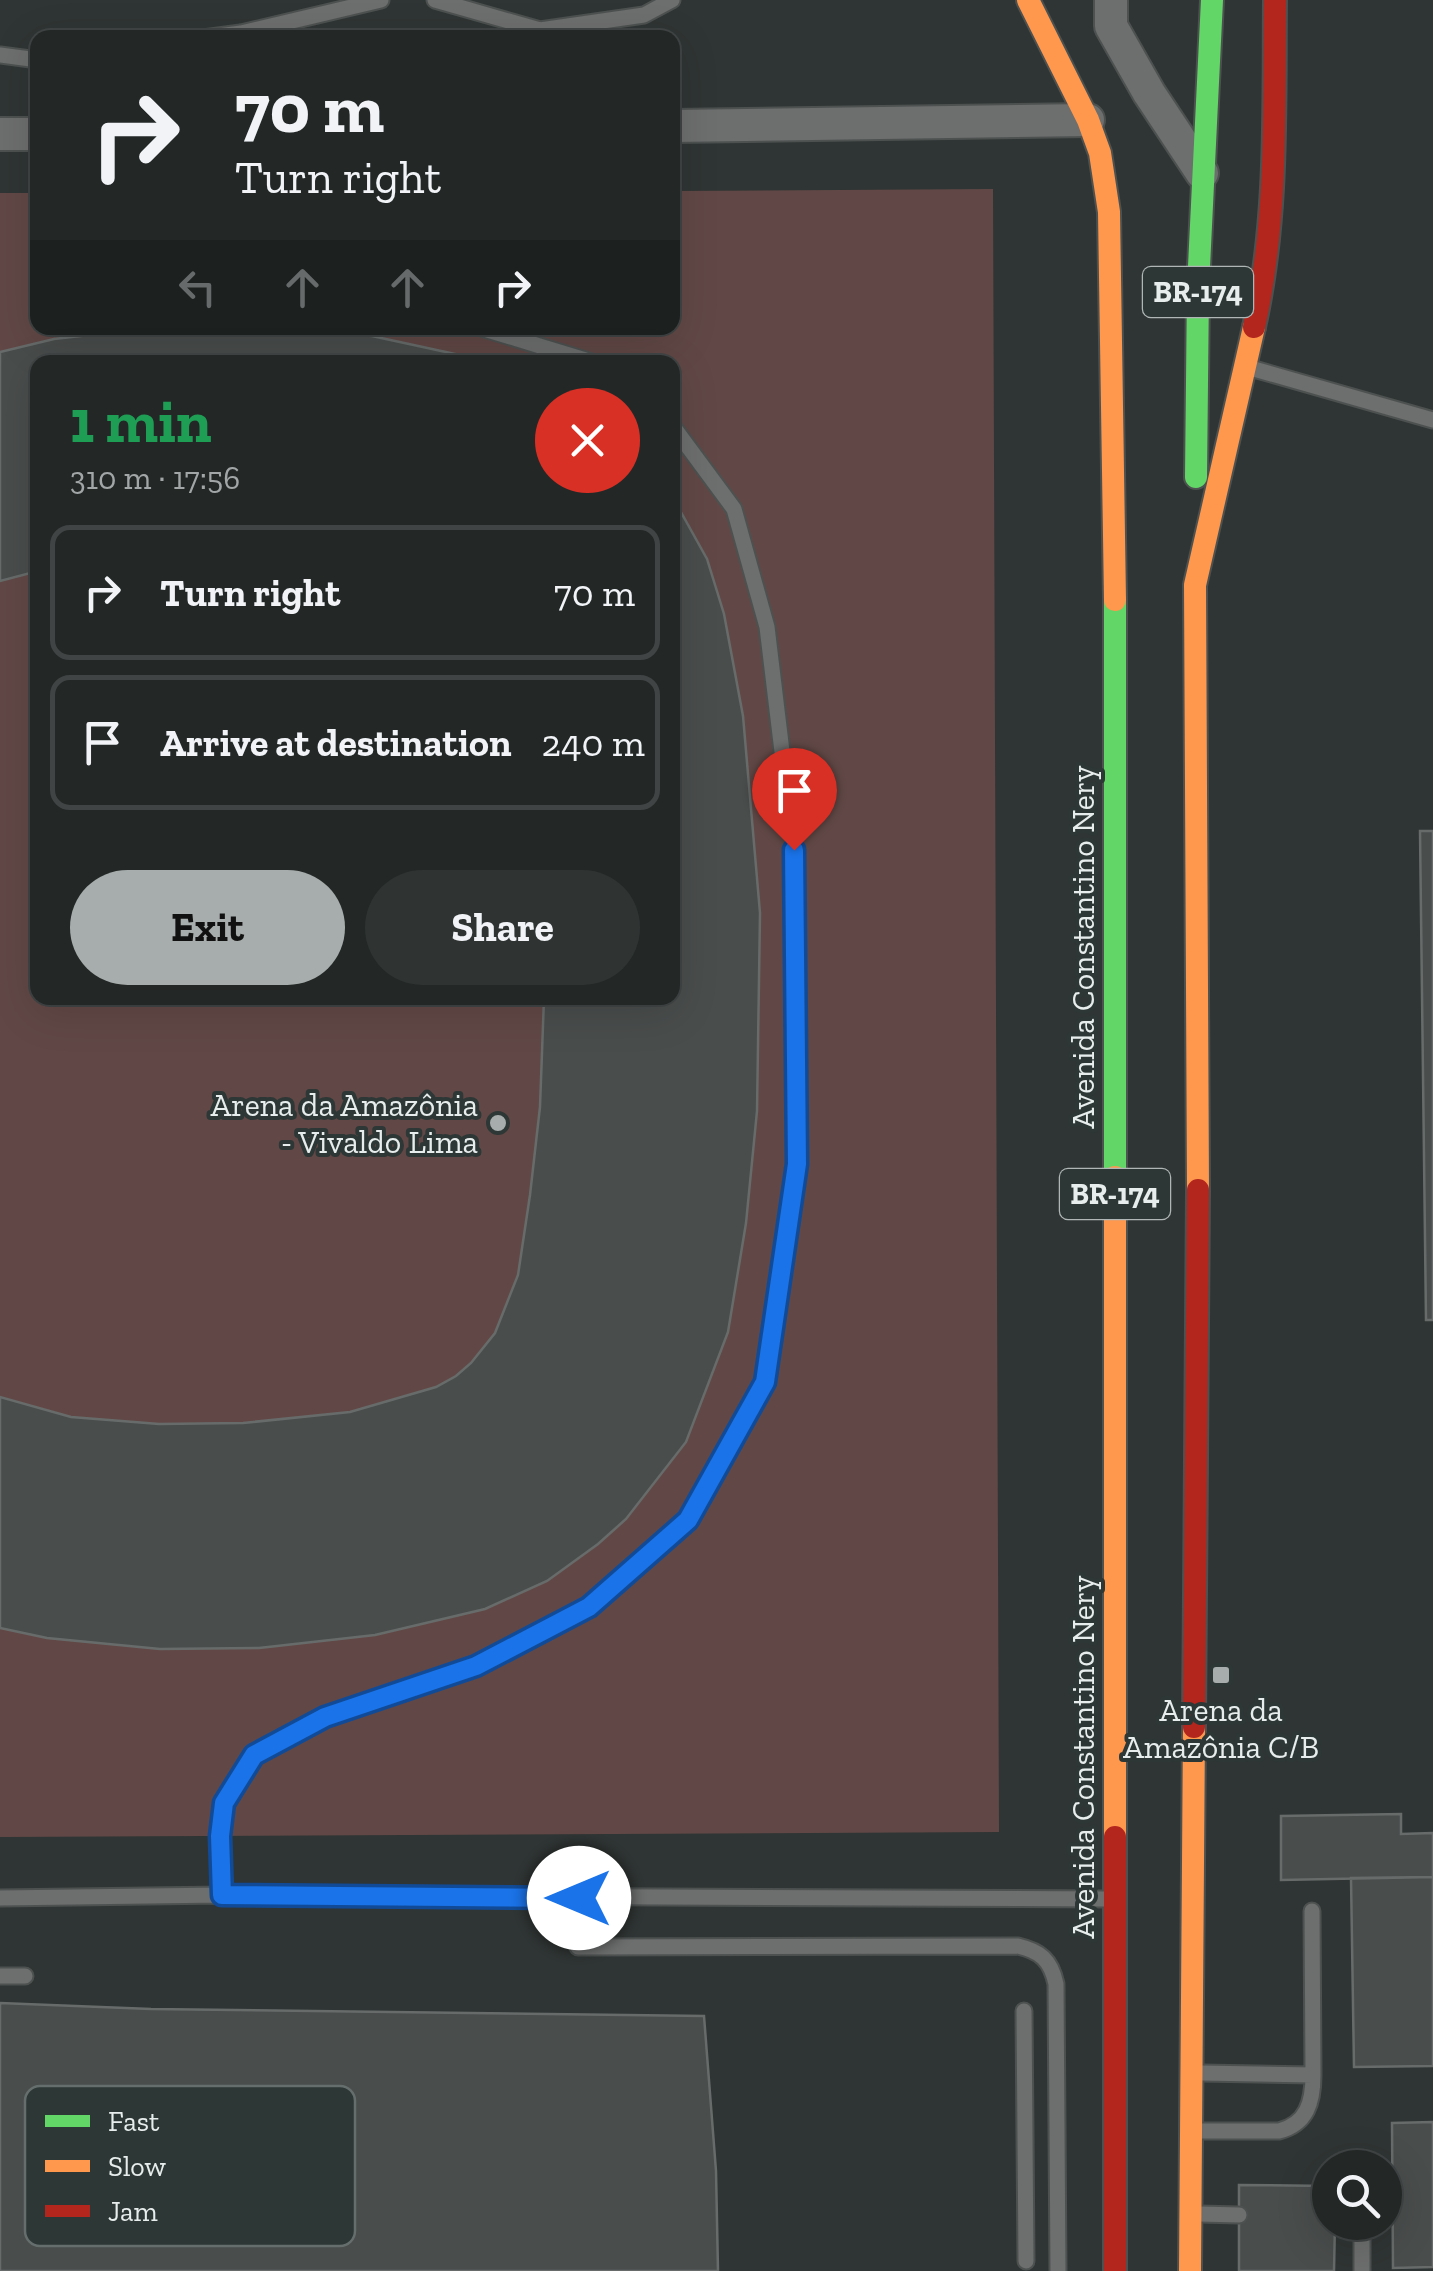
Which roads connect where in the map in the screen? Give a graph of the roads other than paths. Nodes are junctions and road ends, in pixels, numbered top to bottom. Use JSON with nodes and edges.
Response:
{"nodes":[{"id":1,"x":381,"y":0,"type":"edge"},
{"id":2,"x":435,"y":0,"type":"edge"},
{"id":3,"x":672,"y":0,"type":"edge"},
{"id":4,"x":1028,"y":0,"type":"edge"},
{"id":5,"x":1110,"y":0,"type":"edge"},
{"id":6,"x":1200,"y":0,"type":"edge"},
{"id":7,"x":1212,"y":0,"type":"edge"},
{"id":8,"x":1275,"y":0,"type":"edge"},
{"id":9,"x":250,"y":30,"type":"edge"},
{"id":10,"x":0,"y":55,"type":"edge"},
{"id":11,"x":30,"y":59,"type":"edge"},
{"id":12,"x":1088,"y":120,"type":"junction"},
{"id":13,"x":680,"y":126,"type":"edge"},
{"id":14,"x":0,"y":134,"type":"edge"},
{"id":15,"x":30,"y":134,"type":"edge"},
{"id":16,"x":1202,"y":172,"type":"junction"},
{"id":17,"x":504,"y":335,"type":"edge"},
{"id":18,"x":569,"y":355,"type":"edge"},
{"id":19,"x":1245,"y":366,"type":"junction"},
{"id":20,"x":1433,"y":420,"type":"edge"},
{"id":21,"x":680,"y":436,"type":"edge"},
{"id":22,"x":1196,"y":585,"type":"junction"},
{"id":23,"x":222,"y":1895,"type":"junction"},
{"id":24,"x":0,"y":1898,"type":"edge"},
{"id":25,"x":1115,"y":1899,"type":"junction"},
{"id":26,"x":1312,"y":1911,"type":"dead end"},
{"id":27,"x":578,"y":1947,"type":"dead end"},
{"id":28,"x":0,"y":1976,"type":"edge"},
{"id":29,"x":25,"y":1976,"type":"dead end"},
{"id":30,"x":1024,"y":2011,"type":"dead end"},
{"id":31,"x":1192,"y":2073,"type":"junction"},
{"id":32,"x":1313,"y":2075,"type":"junction"},
{"id":33,"x":1192,"y":2131,"type":"junction"},
{"id":34,"x":1191,"y":2214,"type":"junction"},
{"id":35,"x":1239,"y":2215,"type":"dead end"},
{"id":36,"x":1362,"y":2240,"type":"edge"},
{"id":37,"x":1026,"y":2261,"type":"dead end"},
{"id":38,"x":1058,"y":2271,"type":"edge"},
{"id":39,"x":1115,"y":2271,"type":"edge"},
{"id":40,"x":1190,"y":2271,"type":"edge"},
{"id":41,"x":1362,"y":2271,"type":"edge"}],
"edges":[{"from":1,"to":9,"type":"lane"},
{"from":2,"to":3,"type":"lane"},
{"from":4,"to":12,"type":"highway","name":"Avenida Constantino Nery","number":"BR-174"},
{"from":5,"to":16,"type":"street"},
{"from":6,"to":16,"type":"lane"},
{"from":7,"to":16,"type":"highway","number":"BR-174"},
{"from":8,"to":19,"type":"highway"},
{"from":10,"to":11,"type":"lane"},
{"from":12,"to":13,"type":"street"},
{"from":12,"to":25,"type":"highway","name":"Avenida Constantino Nery","number":"BR-174"},
{"from":14,"to":15,"type":"street"},
{"from":16,"to":22,"type":"highway","number":"BR-174"},
{"from":17,"to":18,"type":"lane"},
{"from":19,"to":20,"type":"lane"},
{"from":19,"to":22,"type":"highway"},
{"from":21,"to":23,"type":"lane"},
{"from":22,"to":31,"type":"highway","number":"BR-174"},
{"from":23,"to":24,"type":"lane"},
{"from":23,"to":25,"type":"lane"},
{"from":25,"to":39,"type":"highway","name":"Avenida Constantino Nery","number":"BR-174"},
{"from":26,"to":32,"type":"lane"},
{"from":27,"to":38,"type":"lane"},
{"from":28,"to":29,"type":"lane"},
{"from":30,"to":37,"type":"lane"},
{"from":31,"to":32,"type":"lane"},
{"from":31,"to":33,"type":"highway","number":"BR-174"},
{"from":32,"to":33,"type":"lane"},
{"from":33,"to":34,"type":"highway","number":"BR-174"},
{"from":34,"to":35,"type":"lane"},
{"from":34,"to":40,"type":"highway","number":"BR-174"},
{"from":36,"to":41,"type":"lane"}]}
